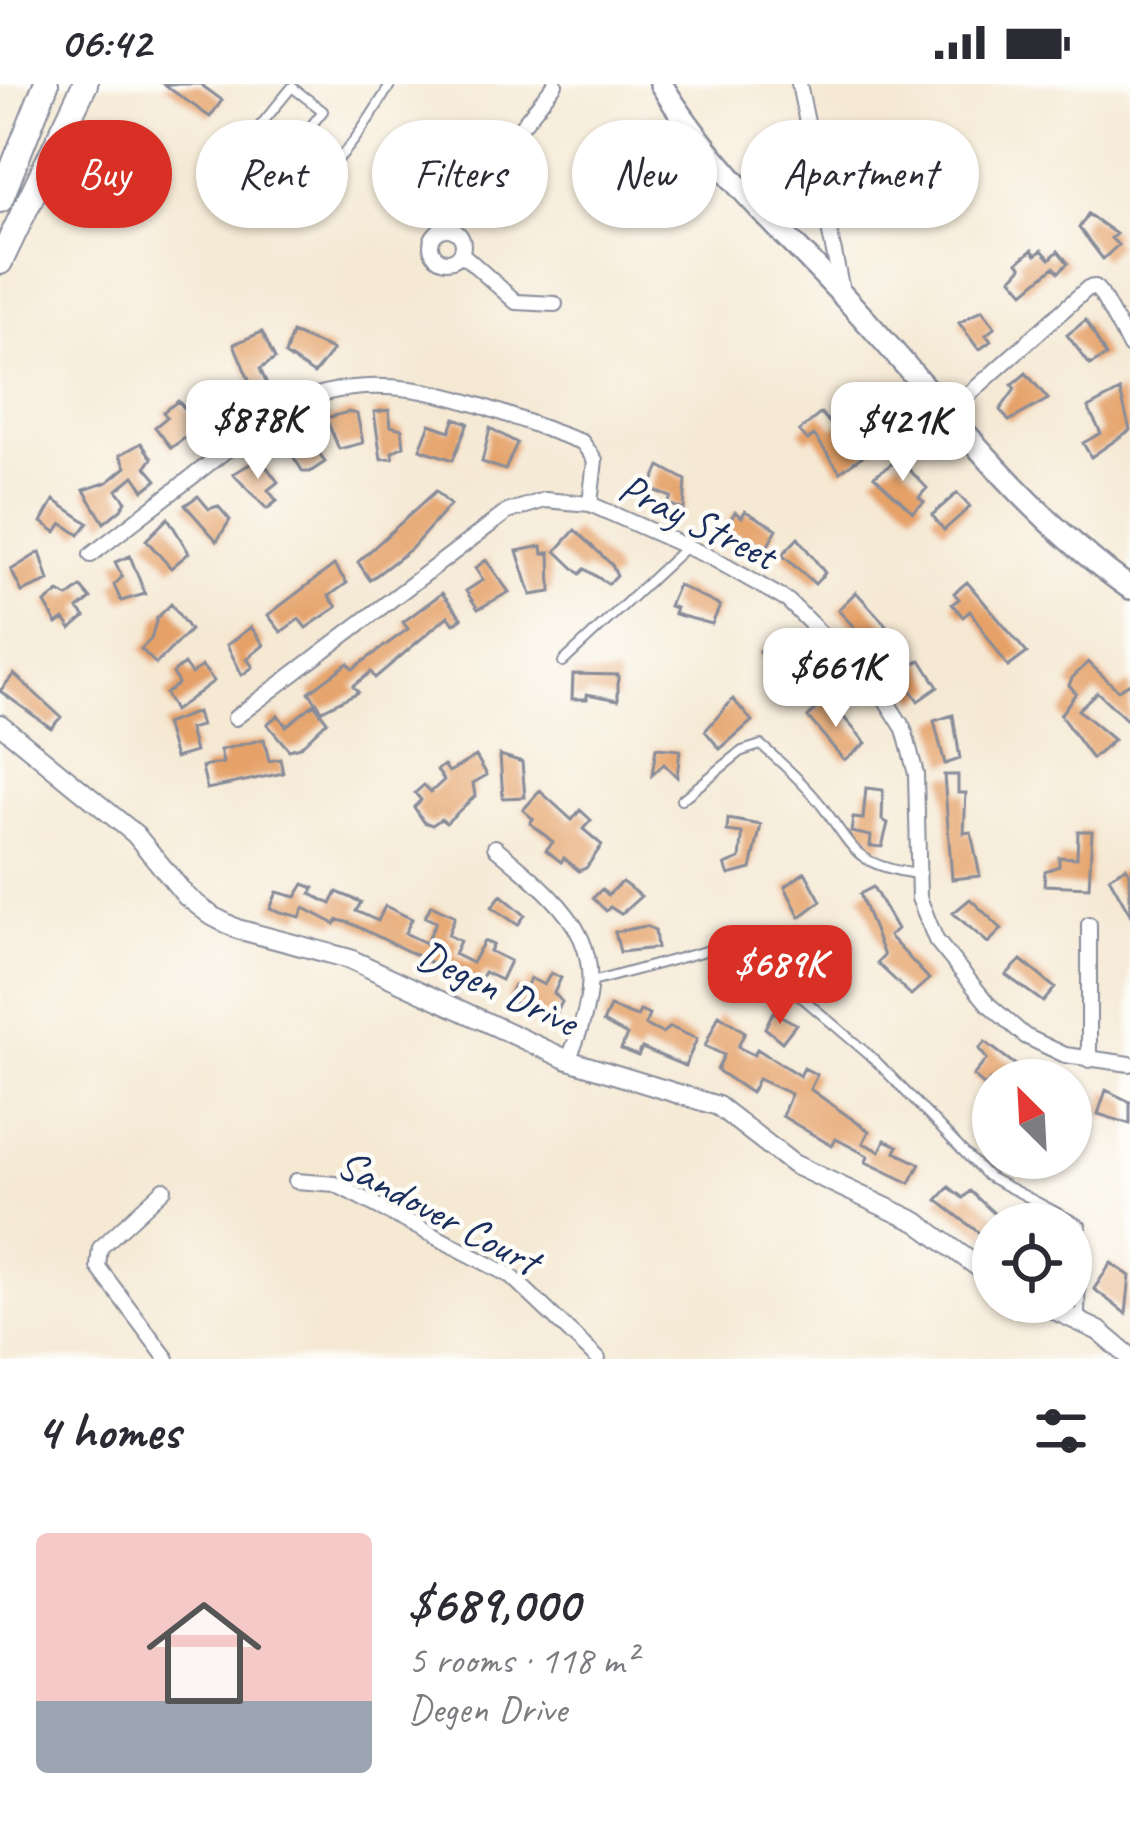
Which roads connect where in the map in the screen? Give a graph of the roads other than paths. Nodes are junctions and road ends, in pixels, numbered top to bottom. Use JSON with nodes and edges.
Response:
{"nodes":[{"id":1,"x":46,"y":84,"type":"edge"},
{"id":2,"x":85,"y":84,"type":"edge"},
{"id":3,"x":392,"y":84,"type":"edge"},
{"id":4,"x":555,"y":84,"type":"edge"},
{"id":5,"x":661,"y":84,"type":"edge"},
{"id":6,"x":799,"y":84,"type":"edge"},
{"id":7,"x":348,"y":144,"type":"edge"},
{"id":8,"x":282,"y":162,"type":"joint"},
{"id":9,"x":0,"y":200,"type":"edge"},
{"id":10,"x":439,"y":230,"type":"junction"},
{"id":11,"x":461,"y":253,"type":"junction"},
{"id":12,"x":0,"y":262,"type":"edge"},
{"id":13,"x":844,"y":296,"type":"junction"},
{"id":14,"x":555,"y":304,"type":"dead end"},
{"id":15,"x":1130,"y":347,"type":"edge"},
{"id":16,"x":949,"y":412,"type":"junction"},
{"id":17,"x":590,"y":504,"type":"junction"},
{"id":18,"x":685,"y":548,"type":"junction"},
{"id":19,"x":92,"y":555,"type":"dead end"},
{"id":20,"x":1130,"y":588,"type":"edge"},
{"id":21,"x":849,"y":661,"type":"junction"},
{"id":22,"x":563,"y":662,"type":"dead end"},
{"id":23,"x":807,"y":698,"type":"dead end"},
{"id":24,"x":235,"y":718,"type":"dead end"},
{"id":25,"x":0,"y":724,"type":"edge"},
{"id":26,"x":681,"y":800,"type":"dead end"},
{"id":27,"x":495,"y":847,"type":"dead end"},
{"id":28,"x":918,"y":874,"type":"junction"},
{"id":29,"x":1089,"y":923,"type":"dead end"},
{"id":30,"x":592,"y":982,"type":"junction"},
{"id":31,"x":1086,"y":1059,"type":"edge"},
{"id":32,"x":1089,"y":1059,"type":"edge"},
{"id":33,"x":568,"y":1060,"type":"junction"},
{"id":34,"x":1092,"y":1060,"type":"edge"},
{"id":35,"x":1130,"y":1064,"type":"edge"},
{"id":36,"x":296,"y":1181,"type":"dead end"},
{"id":37,"x":164,"y":1189,"type":"dead end"},
{"id":38,"x":1042,"y":1203,"type":"edge"},
{"id":39,"x":972,"y":1263,"type":"edge"},
{"id":40,"x":1081,"y":1323,"type":"edge"},
{"id":41,"x":1130,"y":1357,"type":"edge"},
{"id":42,"x":167,"y":1359,"type":"edge"},
{"id":43,"x":598,"y":1359,"type":"edge"}],
"edges":[{"from":1,"to":9,"type":"highway"},
{"from":2,"to":12,"type":"highway"},
{"from":3,"to":7,"type":"lane"},
{"from":4,"to":10,"type":"street"},
{"from":5,"to":13,"type":"main road"},
{"from":6,"to":13,"type":"street"},
{"from":8,"to":8,"type":"lane"},
{"from":10,"to":11,"type":"street"},
{"from":10,"to":11,"type":"street"},
{"from":11,"to":14,"type":"street"},
{"from":13,"to":16,"type":"main road"},
{"from":15,"to":16,"type":"street"},
{"from":16,"to":20,"type":"main road"},
{"from":17,"to":18,"type":"street","name":"Pray Street"},
{"from":17,"to":19,"type":"street"},
{"from":17,"to":24,"type":"street","name":"Pray Street"},
{"from":18,"to":21,"type":"street","name":"Pray Street"},
{"from":18,"to":22,"type":"lane"},
{"from":21,"to":23,"type":"lane"},
{"from":21,"to":28,"type":"street","name":"Pray Street"},
{"from":25,"to":33,"type":"street","name":"Degen Drive"},
{"from":26,"to":28,"type":"lane"},
{"from":27,"to":30,"type":"street"},
{"from":28,"to":31,"type":"street","name":"Pray Street"},
{"from":29,"to":32,"type":"street"},
{"from":30,"to":33,"type":"street"},
{"from":30,"to":38,"type":"lane"},
{"from":33,"to":39,"type":"street","name":"Degen Drive"},
{"from":34,"to":35,"type":"street","name":"Pray Street"},
{"from":36,"to":43,"type":"street","name":"Sandover Court"},
{"from":37,"to":42,"type":"street"},
{"from":40,"to":41,"type":"street"}]}
